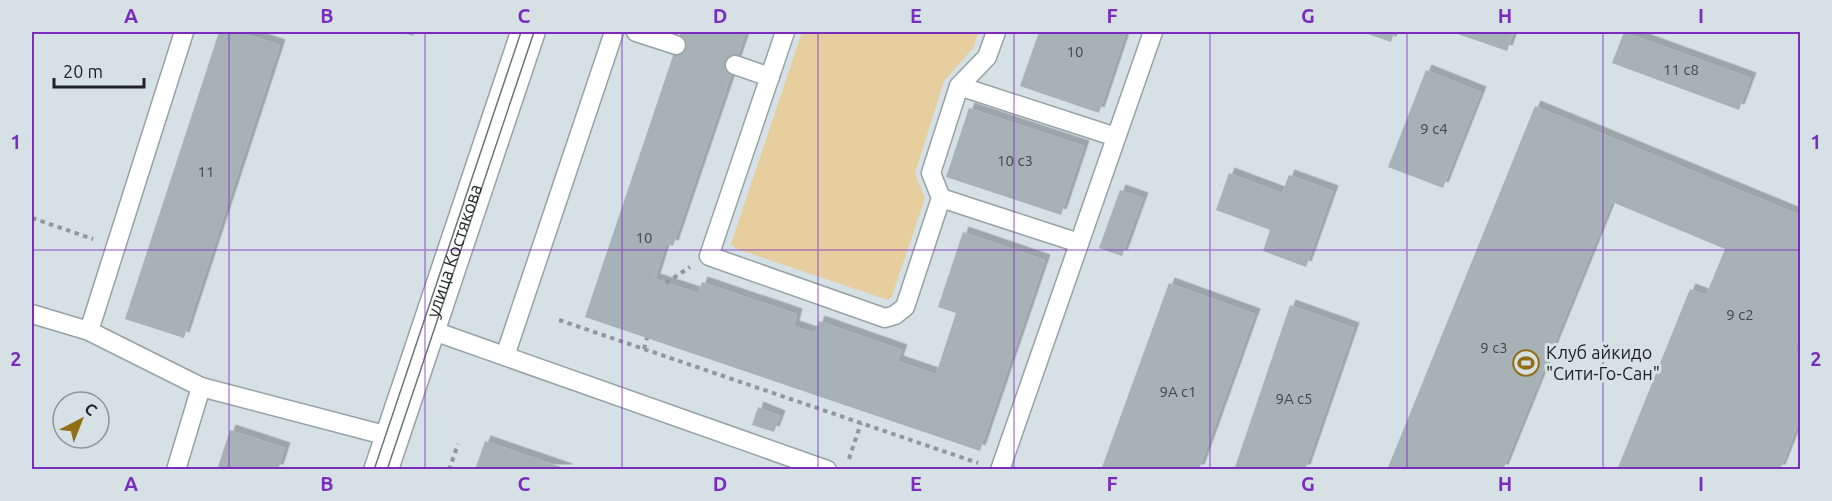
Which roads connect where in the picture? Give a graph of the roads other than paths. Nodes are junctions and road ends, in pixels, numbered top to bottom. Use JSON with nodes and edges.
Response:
{"nodes":[{"id":1,"x":184,"y":32,"type":"edge"},
{"id":2,"x":528,"y":32,"type":"edge"},
{"id":3,"x":614,"y":32,"type":"edge"},
{"id":4,"x":636,"y":32,"type":"edge"},
{"id":5,"x":785,"y":32,"type":"edge"},
{"id":6,"x":996,"y":32,"type":"edge"},
{"id":7,"x":1153,"y":32,"type":"edge"},
{"id":8,"x":676,"y":45,"type":"dead end"},
{"id":9,"x":735,"y":65,"type":"dead end"},
{"id":10,"x":770,"y":77,"type":"junction"},
{"id":11,"x":959,"y":86,"type":"junction"},
{"id":12,"x":1116,"y":137,"type":"junction"},
{"id":13,"x":941,"y":198,"type":"junction"},
{"id":14,"x":1079,"y":243,"type":"junction"},
{"id":15,"x":32,"y":314,"type":"edge"},
{"id":16,"x":428,"y":328,"type":"junction"},
{"id":17,"x":89,"y":331,"type":"junction"},
{"id":18,"x":505,"y":356,"type":"junction"},
{"id":19,"x":201,"y":387,"type":"junction"},
{"id":20,"x":392,"y":437,"type":"junction"},
{"id":21,"x":994,"y":468,"type":"edge"},
{"id":22,"x":176,"y":470,"type":"edge"},
{"id":23,"x":381,"y":470,"type":"edge"},
{"id":24,"x":826,"y":470,"type":"edge"}],
"edges":[{"from":1,"to":17,"type":"lane"},
{"from":2,"to":16,"type":"street","name":"улица Костякова"},
{"from":3,"to":18,"type":"lane"},
{"from":4,"to":8,"type":"lane"},
{"from":5,"to":10,"type":"lane"},
{"from":6,"to":11,"type":"lane"},
{"from":7,"to":12,"type":"lane"},
{"from":9,"to":10,"type":"lane"},
{"from":10,"to":13,"type":"lane"},
{"from":11,"to":12,"type":"lane"},
{"from":11,"to":13,"type":"lane"},
{"from":12,"to":14,"type":"lane"},
{"from":13,"to":14,"type":"lane"},
{"from":14,"to":21,"type":"lane"},
{"from":15,"to":17,"type":"lane"},
{"from":16,"to":18,"type":"lane"},
{"from":16,"to":20,"type":"street","name":"улица Костякова"},
{"from":17,"to":19,"type":"lane"},
{"from":18,"to":24,"type":"lane"},
{"from":19,"to":20,"type":"lane"},
{"from":19,"to":22,"type":"lane"},
{"from":20,"to":23,"type":"street","name":"улица Костякова"}]}
